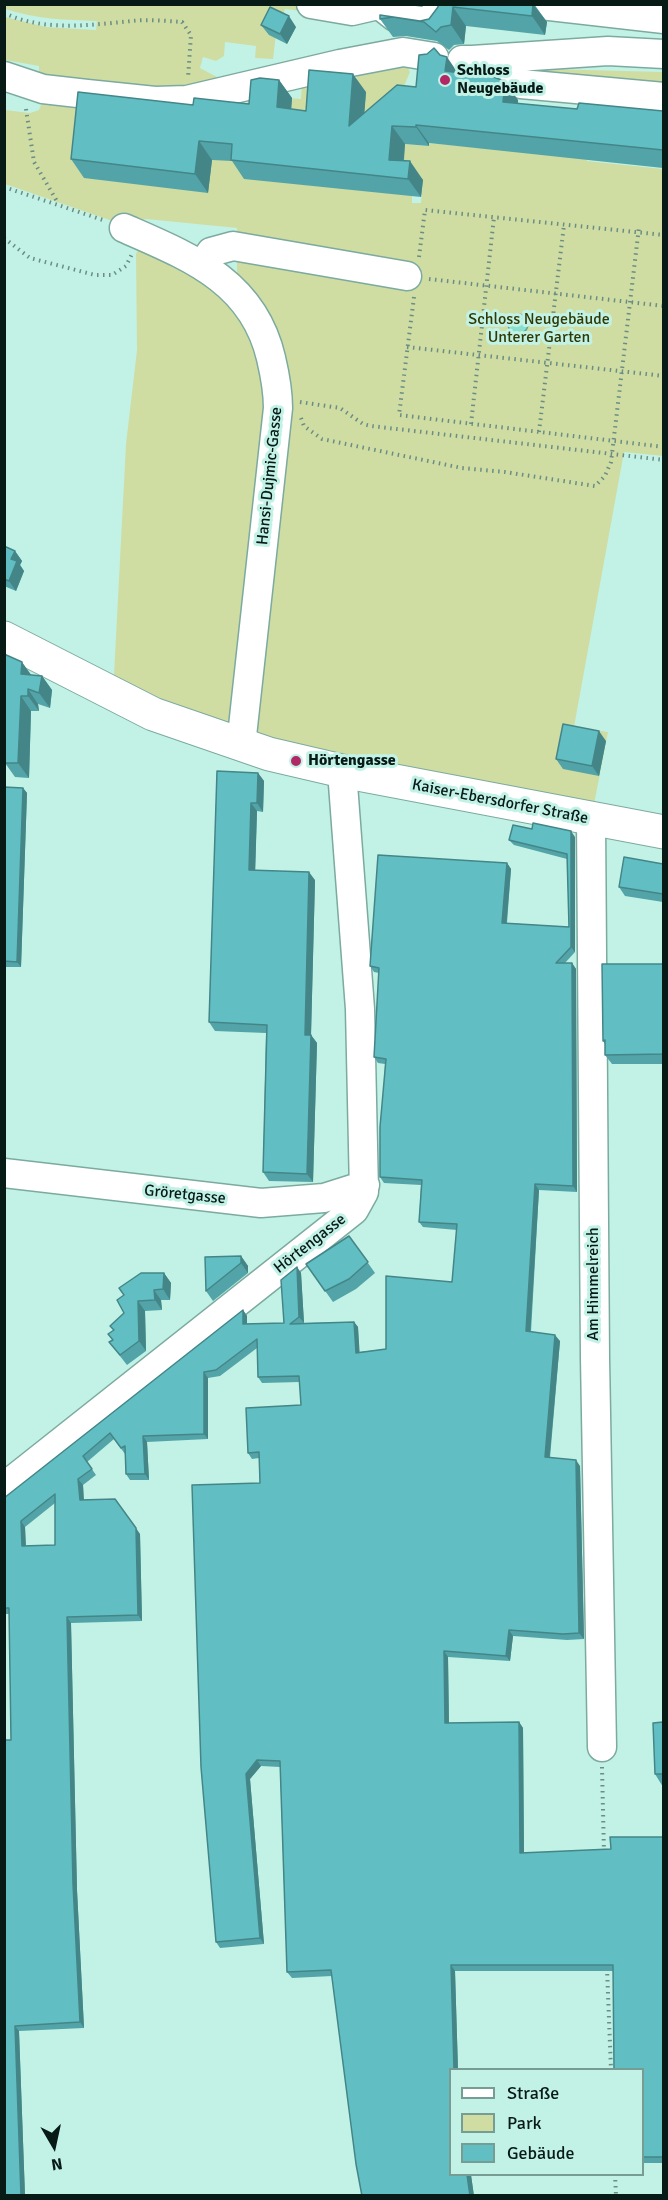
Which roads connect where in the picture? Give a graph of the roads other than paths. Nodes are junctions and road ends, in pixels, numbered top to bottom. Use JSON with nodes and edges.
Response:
{"nodes":[{"id":1,"x":311,"y":4,"type":"edge"},
{"id":2,"x":437,"y":4,"type":"edge"},
{"id":3,"x":532,"y":4,"type":"edge"},
{"id":4,"x":382,"y":5,"type":"edge"},
{"id":5,"x":663,"y":19,"type":"edge"},
{"id":6,"x":663,"y":54,"type":"edge"},
{"id":7,"x":434,"y":57,"type":"edge"},
{"id":8,"x":7,"y":76,"type":"edge"},
{"id":9,"x":663,"y":97,"type":"edge"},
{"id":10,"x":132,"y":232,"type":"road end"},
{"id":11,"x":202,"y":265,"type":"junction"},
{"id":12,"x":412,"y":277,"type":"road end"},
{"id":13,"x":4,"y":638,"type":"edge"},
{"id":14,"x":241,"y":745,"type":"junction"},
{"id":15,"x":342,"y":771,"type":"junction"},
{"id":16,"x":591,"y":820,"type":"junction"},
{"id":17,"x":663,"y":832,"type":"edge"},
{"id":18,"x":4,"y":1173,"type":"edge"},
{"id":19,"x":364,"y":1185,"type":"junction"},
{"id":20,"x":4,"y":1487,"type":"edge"},
{"id":21,"x":602,"y":1747,"type":"road end"}],
"edges":[{"from":1,"to":4,"type":"street"},
{"from":2,"to":4,"type":"street"},
{"from":3,"to":5,"type":"street"},
{"from":6,"to":9,"type":"street"},
{"from":7,"to":8,"type":"street"},
{"from":10,"to":11,"type":"street","name":"Hansi-Dujmic-Gasse"},
{"from":11,"to":12,"type":"street"},
{"from":11,"to":14,"type":"street","name":"Hansi-Dujmic-Gasse"},
{"from":13,"to":14,"type":"main road","name":"Kaiser-Ebersdorfer Straße"},
{"from":14,"to":15,"type":"main road","name":"Kaiser-Ebersdorfer Straße"},
{"from":15,"to":16,"type":"main road","name":"Kaiser-Ebersdorfer Straße"},
{"from":15,"to":19,"type":"street","name":"Hörtengasse"},
{"from":16,"to":17,"type":"main road","name":"Kaiser-Ebersdorfer Straße"},
{"from":16,"to":21,"type":"street","name":"Am Himmelreich"},
{"from":18,"to":19,"type":"street","name":"Gröretgasse"},
{"from":19,"to":20,"type":"street","name":"Hörtengasse"}]}
